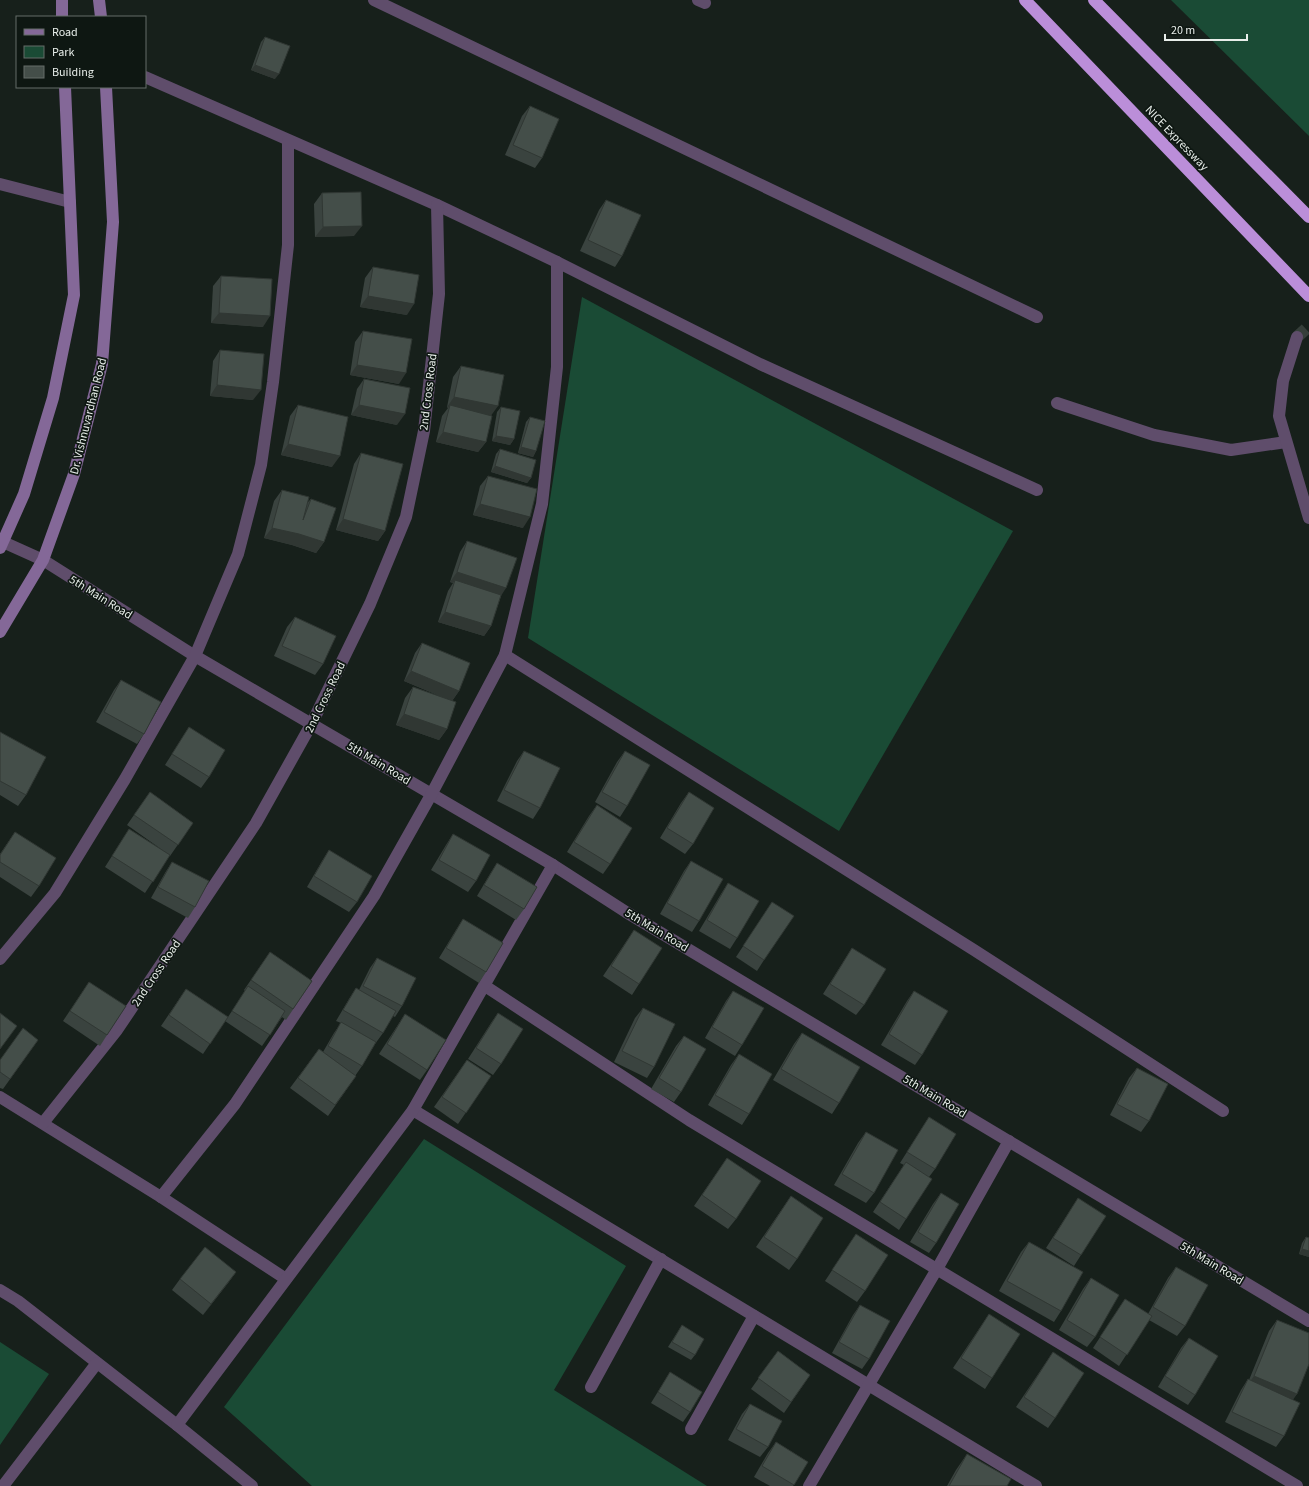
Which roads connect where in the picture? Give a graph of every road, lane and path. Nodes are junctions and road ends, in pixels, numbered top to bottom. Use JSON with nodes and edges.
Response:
{"nodes":[{"id":1,"x":62,"y":0,"type":"edge"},
{"id":2,"x":99,"y":0,"type":"edge"},
{"id":3,"x":374,"y":0,"type":"edge"},
{"id":4,"x":1025,"y":0,"type":"edge"},
{"id":5,"x":1094,"y":0,"type":"edge"},
{"id":6,"x":62,"y":16,"type":"edge"},
{"id":7,"x":101,"y":16,"type":"edge"},
{"id":8,"x":146,"y":77,"type":"edge"},
{"id":9,"x":65,"y":88,"type":"edge"},
{"id":10,"x":106,"y":88,"type":"edge"},
{"id":11,"x":288,"y":141,"type":"junction"},
{"id":12,"x":0,"y":184,"type":"edge"},
{"id":13,"x":70,"y":202,"type":"junction"},
{"id":14,"x":438,"y":205,"type":"junction"},
{"id":15,"x":1309,"y":217,"type":"edge"},
{"id":16,"x":557,"y":262,"type":"junction"},
{"id":17,"x":1309,"y":296,"type":"edge"},
{"id":18,"x":1037,"y":317,"type":"dead end"},
{"id":19,"x":1297,"y":337,"type":"tunnel mouth"},
{"id":20,"x":1057,"y":403,"type":"dead end"},
{"id":21,"x":1286,"y":442,"type":"junction"},
{"id":22,"x":1037,"y":490,"type":"dead end"},
{"id":23,"x":1309,"y":518,"type":"edge"},
{"id":24,"x":1,"y":545,"type":"edge"},
{"id":25,"x":43,"y":560,"type":"junction"},
{"id":26,"x":0,"y":632,"type":"edge"},
{"id":27,"x":505,"y":655,"type":"junction"},
{"id":28,"x":195,"y":656,"type":"junction"},
{"id":29,"x":312,"y":723,"type":"junction"},
{"id":30,"x":431,"y":794,"type":"junction"},
{"id":31,"x":553,"y":865,"type":"junction"},
{"id":32,"x":0,"y":958,"type":"edge"},
{"id":33,"x":485,"y":986,"type":"junction"},
{"id":34,"x":0,"y":1097,"type":"edge"},
{"id":35,"x":413,"y":1110,"type":"junction"},
{"id":36,"x":1222,"y":1111,"type":"dead end"},
{"id":37,"x":43,"y":1123,"type":"junction"},
{"id":38,"x":1009,"y":1141,"type":"junction"},
{"id":39,"x":161,"y":1196,"type":"junction"},
{"id":40,"x":661,"y":1259,"type":"junction"},
{"id":41,"x":937,"y":1269,"type":"junction"},
{"id":42,"x":286,"y":1279,"type":"junction"},
{"id":43,"x":0,"y":1290,"type":"edge"},
{"id":44,"x":754,"y":1316,"type":"junction"},
{"id":45,"x":1309,"y":1321,"type":"edge"},
{"id":46,"x":97,"y":1363,"type":"junction"},
{"id":47,"x":868,"y":1386,"type":"junction"},
{"id":48,"x":591,"y":1387,"type":"dead end"},
{"id":49,"x":177,"y":1425,"type":"junction"},
{"id":50,"x":691,"y":1429,"type":"dead end"},
{"id":51,"x":3,"y":1486,"type":"edge"},
{"id":52,"x":252,"y":1486,"type":"edge"},
{"id":53,"x":809,"y":1486,"type":"edge"},
{"id":54,"x":1036,"y":1486,"type":"edge"},
{"id":55,"x":1297,"y":1486,"type":"edge"}],
"edges":[{"from":1,"to":6,"type":"main road"},
{"from":2,"to":7,"type":"main road"},
{"from":3,"to":18,"type":"street"},
{"from":4,"to":17,"type":"highway","name":"NICE Expressway"},
{"from":5,"to":15,"type":"highway"},
{"from":8,"to":11,"type":"street"},
{"from":9,"to":13,"type":"main road"},
{"from":10,"to":25,"type":"main road","name":"Dr. Vishnuvardhan Road"},
{"from":11,"to":14,"type":"street"},
{"from":11,"to":28,"type":"street"},
{"from":12,"to":13,"type":"street"},
{"from":13,"to":24,"type":"main road"},
{"from":14,"to":16,"type":"street"},
{"from":14,"to":29,"type":"street","name":"2nd Cross Road"},
{"from":16,"to":22,"type":"street"},
{"from":16,"to":27,"type":"street"},
{"from":19,"to":21,"type":"street"},
{"from":20,"to":21,"type":"street"},
{"from":21,"to":23,"type":"street"},
{"from":24,"to":25,"type":"street","name":"5th Main Road"},
{"from":25,"to":26,"type":"main road","name":"Dr. Vishnuvardhan Road"},
{"from":25,"to":28,"type":"street","name":"5th Main Road"},
{"from":27,"to":30,"type":"street"},
{"from":27,"to":36,"type":"street"},
{"from":28,"to":29,"type":"street","name":"5th Main Road"},
{"from":28,"to":32,"type":"street"},
{"from":29,"to":30,"type":"street","name":"5th Main Road"},
{"from":29,"to":37,"type":"street","name":"2nd Cross Road"},
{"from":30,"to":31,"type":"street","name":"5th Main Road"},
{"from":30,"to":39,"type":"street"},
{"from":31,"to":33,"type":"street"},
{"from":31,"to":38,"type":"street","name":"5th Main Road"},
{"from":33,"to":35,"type":"street"},
{"from":33,"to":41,"type":"street"},
{"from":34,"to":37,"type":"street"},
{"from":35,"to":40,"type":"street"},
{"from":35,"to":42,"type":"street"},
{"from":37,"to":39,"type":"street"},
{"from":38,"to":41,"type":"street"},
{"from":38,"to":45,"type":"street","name":"5th Main Road"},
{"from":39,"to":42,"type":"street"},
{"from":40,"to":44,"type":"street"},
{"from":40,"to":48,"type":"street"},
{"from":41,"to":47,"type":"street"},
{"from":41,"to":55,"type":"street"},
{"from":42,"to":49,"type":"street"},
{"from":43,"to":46,"type":"street"},
{"from":44,"to":47,"type":"street"},
{"from":44,"to":50,"type":"street"},
{"from":46,"to":49,"type":"street"},
{"from":46,"to":51,"type":"street"},
{"from":47,"to":53,"type":"street"},
{"from":47,"to":54,"type":"street"},
{"from":49,"to":52,"type":"street"}]}
